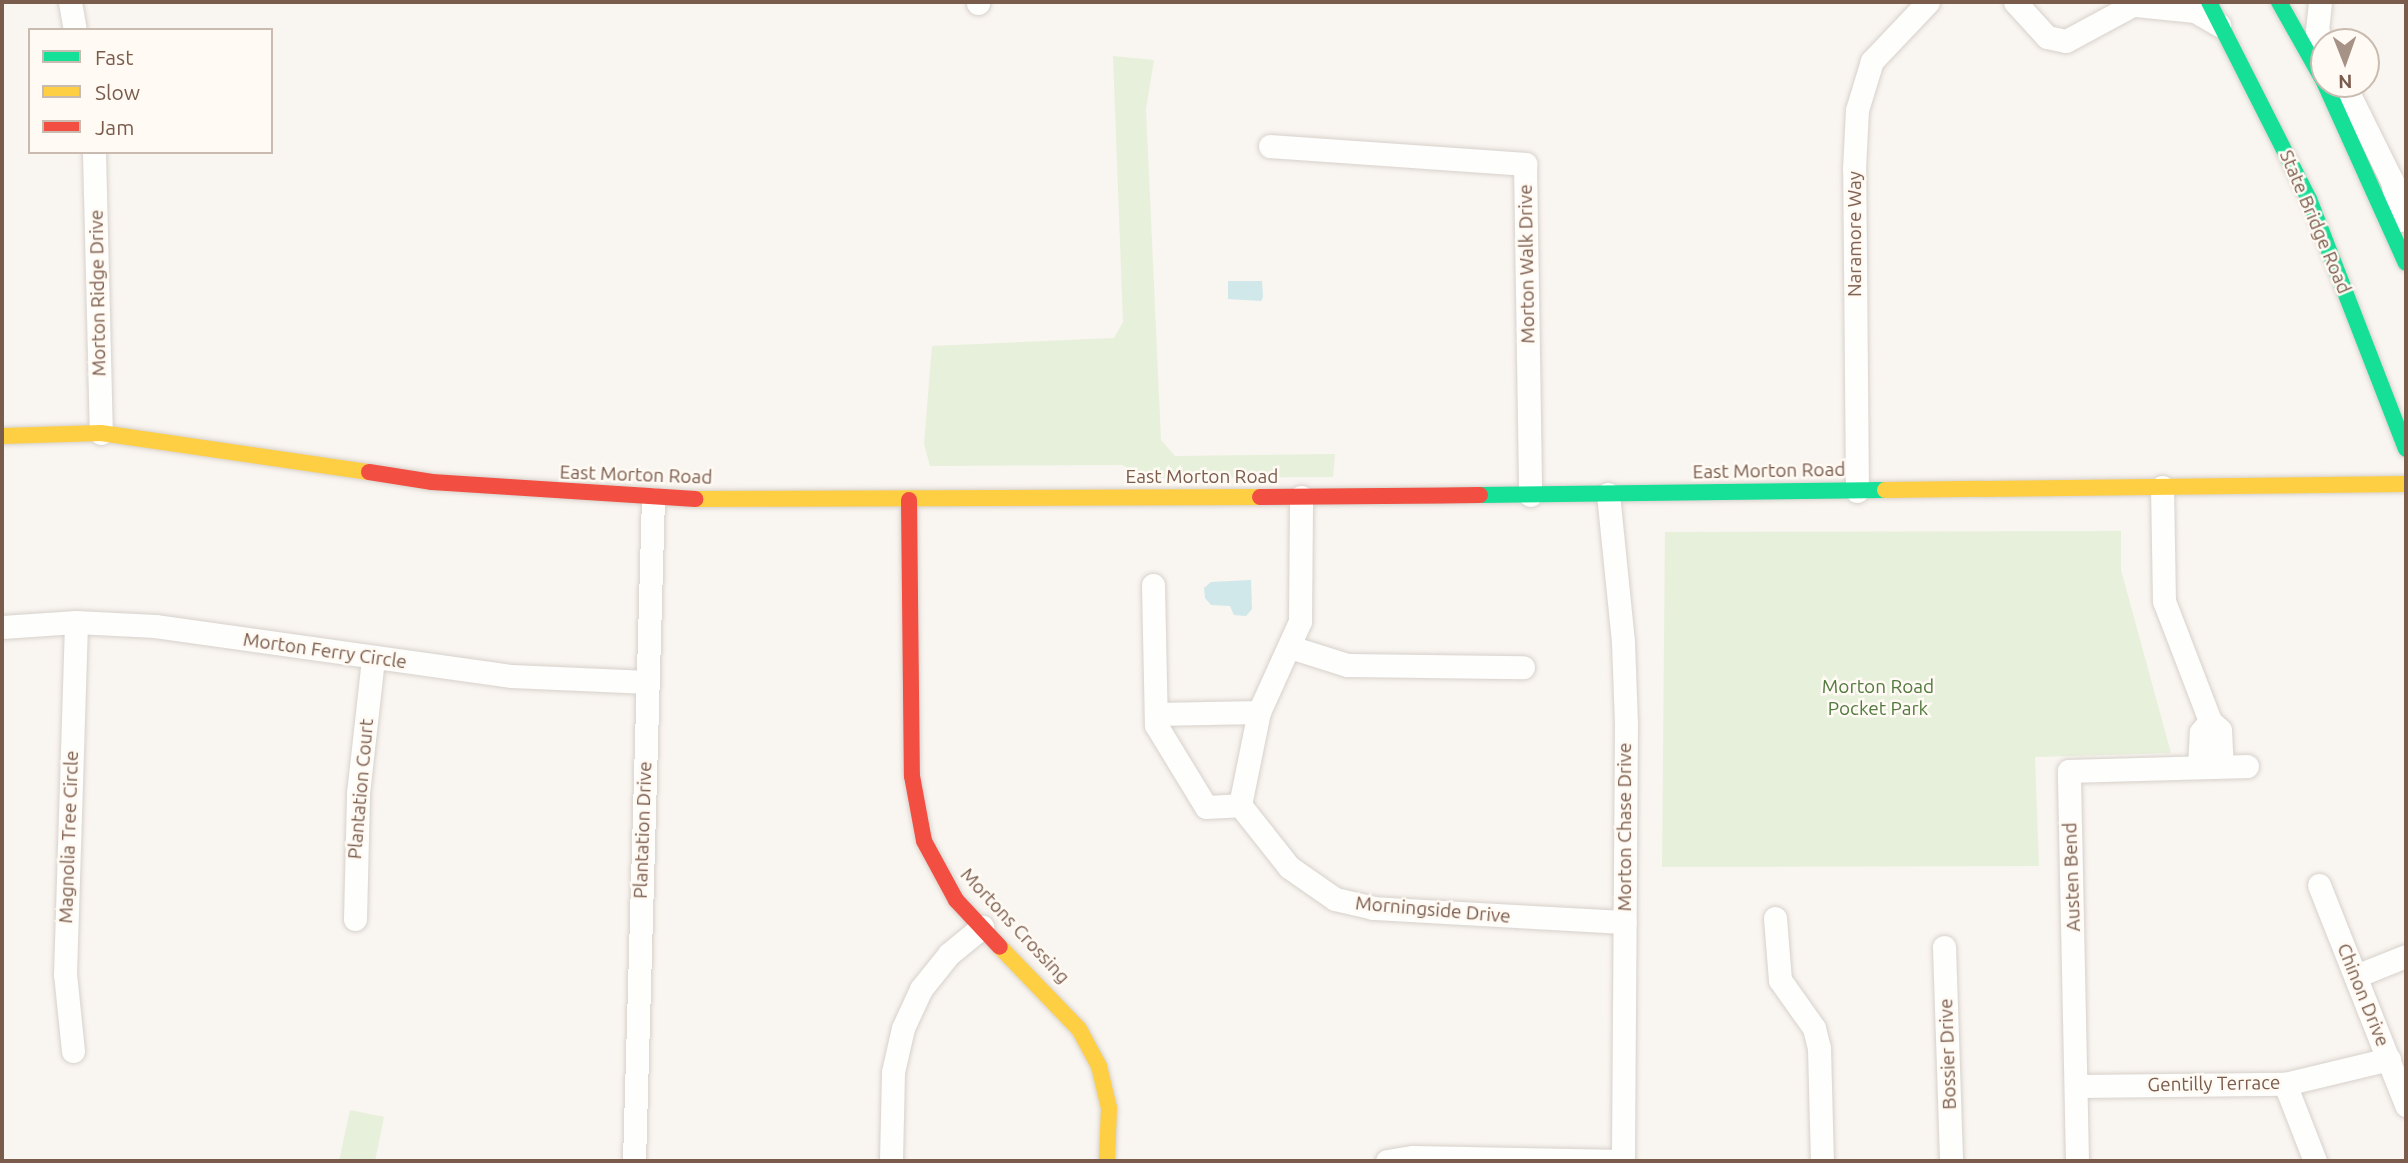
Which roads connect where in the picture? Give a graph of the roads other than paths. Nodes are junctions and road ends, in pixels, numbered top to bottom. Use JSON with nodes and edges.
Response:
{"nodes":[{"id":1,"x":70,"y":2,"type":"edge"},
{"id":2,"x":1928,"y":2,"type":"edge"},
{"id":3,"x":2015,"y":2,"type":"edge"},
{"id":4,"x":2209,"y":2,"type":"edge"},
{"id":5,"x":2279,"y":2,"type":"edge"},
{"id":6,"x":2320,"y":2,"type":"edge"},
{"id":7,"x":2137,"y":3,"type":"edge"},
{"id":8,"x":2222,"y":26,"type":"junction"},
{"id":9,"x":75,"y":28,"type":"edge"},
{"id":10,"x":2317,"y":28,"type":"edge"},
{"id":11,"x":2310,"y":58,"type":"edge"},
{"id":12,"x":2331,"y":98,"type":"edge"},
{"id":13,"x":2351,"y":98,"type":"edge"},
{"id":14,"x":1270,"y":146,"type":"dead end"},
{"id":15,"x":94,"y":154,"type":"edge"},
{"id":16,"x":2397,"y":241,"type":"junction"},
{"id":17,"x":2406,"y":263,"type":"edge"},
{"id":18,"x":101,"y":433,"type":"junction"},
{"id":19,"x":2,"y":436,"type":"edge"},
{"id":20,"x":2406,"y":449,"type":"edge"},
{"id":21,"x":2406,"y":484,"type":"edge"},
{"id":22,"x":2162,"y":487,"type":"junction"},
{"id":23,"x":1857,"y":491,"type":"junction"},
{"id":24,"x":1608,"y":494,"type":"junction"},
{"id":25,"x":1530,"y":495,"type":"junction"},
{"id":26,"x":1301,"y":497,"type":"junction"},
{"id":27,"x":653,"y":499,"type":"junction"},
{"id":28,"x":909,"y":500,"type":"junction"},
{"id":29,"x":1153,"y":585,"type":"dead end"},
{"id":30,"x":76,"y":622,"type":"junction"},
{"id":31,"x":2,"y":627,"type":"edge"},
{"id":32,"x":1290,"y":647,"type":"junction"},
{"id":33,"x":373,"y":659,"type":"junction"},
{"id":34,"x":1523,"y":667,"type":"dead end"},
{"id":35,"x":648,"y":682,"type":"junction"},
{"id":36,"x":1259,"y":712,"type":"junction"},
{"id":37,"x":1156,"y":715,"type":"junction"},
{"id":38,"x":2210,"y":721,"type":"junction"},
{"id":39,"x":2222,"y":766,"type":"junction"},
{"id":40,"x":2247,"y":766,"type":"dead end"},
{"id":41,"x":2199,"y":767,"type":"junction"},
{"id":42,"x":1240,"y":805,"type":"junction"},
{"id":43,"x":2319,"y":885,"type":"dead end"},
{"id":44,"x":1775,"y":918,"type":"dead end"},
{"id":45,"x":355,"y":919,"type":"dead end"},
{"id":46,"x":1625,"y":922,"type":"junction"},
{"id":47,"x":982,"y":927,"type":"junction"},
{"id":48,"x":1944,"y":947,"type":"dead end"},
{"id":49,"x":2406,"y":956,"type":"edge"},
{"id":50,"x":2356,"y":976,"type":"junction"},
{"id":51,"x":73,"y":1051,"type":"dead end"},
{"id":52,"x":2389,"y":1059,"type":"junction"},
{"id":53,"x":2285,"y":1084,"type":"junction"},
{"id":54,"x":2078,"y":1086,"type":"junction"},
{"id":55,"x":2406,"y":1105,"type":"edge"},
{"id":56,"x":634,"y":1161,"type":"edge"},
{"id":57,"x":891,"y":1161,"type":"edge"},
{"id":58,"x":1107,"y":1161,"type":"edge"},
{"id":59,"x":1387,"y":1161,"type":"edge"},
{"id":60,"x":1623,"y":1161,"type":"edge"},
{"id":61,"x":1822,"y":1161,"type":"edge"},
{"id":62,"x":1951,"y":1161,"type":"edge"},
{"id":63,"x":2077,"y":1161,"type":"edge"},
{"id":64,"x":2315,"y":1161,"type":"edge"}],
"edges":[{"from":1,"to":9,"type":"street"},
{"from":2,"to":23,"type":"street","name":"Naramore Way"},
{"from":3,"to":7,"type":"street"},
{"from":4,"to":8,"type":"main road","name":"State Bridge Road"},
{"from":5,"to":11,"type":"main road"},
{"from":6,"to":10,"type":"street"},
{"from":7,"to":8,"type":"street"},
{"from":8,"to":20,"type":"main road","name":"State Bridge Road"},
{"from":12,"to":16,"type":"main road"},
{"from":13,"to":16,"type":"street"},
{"from":14,"to":25,"type":"street","name":"Morton Walk Drive"},
{"from":15,"to":18,"type":"street","name":"Morton Ridge Drive"},
{"from":16,"to":17,"type":"main road"},
{"from":18,"to":19,"type":"main road","name":"East Morton Road"},
{"from":18,"to":27,"type":"main road","name":"East Morton Road"},
{"from":21,"to":22,"type":"main road","name":"East Morton Road"},
{"from":22,"to":23,"type":"main road","name":"East Morton Road"},
{"from":22,"to":38,"type":"street"},
{"from":23,"to":24,"type":"main road","name":"East Morton Road"},
{"from":24,"to":25,"type":"main road","name":"East Morton Road"},
{"from":24,"to":46,"type":"street","name":"Morton Chase Drive"},
{"from":25,"to":26,"type":"main road","name":"East Morton Road"},
{"from":26,"to":28,"type":"main road","name":"East Morton Road"},
{"from":26,"to":32,"type":"street"},
{"from":27,"to":28,"type":"main road","name":"East Morton Road"},
{"from":27,"to":35,"type":"street","name":"Plantation Drive"},
{"from":28,"to":47,"type":"main road","name":"Mortons Crossing"},
{"from":29,"to":37,"type":"street"},
{"from":30,"to":31,"type":"street","name":"Morton Ferry Circle"},
{"from":30,"to":33,"type":"street","name":"Morton Ferry Circle"},
{"from":30,"to":51,"type":"street","name":"Magnolia Tree Circle"},
{"from":32,"to":34,"type":"street"},
{"from":32,"to":36,"type":"street"},
{"from":33,"to":35,"type":"street","name":"Morton Ferry Circle"},
{"from":33,"to":45,"type":"street","name":"Plantation Court"},
{"from":35,"to":56,"type":"street","name":"Plantation Drive"},
{"from":36,"to":37,"type":"street"},
{"from":36,"to":42,"type":"street"},
{"from":37,"to":42,"type":"street"},
{"from":38,"to":39,"type":"street"},
{"from":38,"to":41,"type":"street"},
{"from":39,"to":40,"type":"street","name":"Austen Bend"},
{"from":39,"to":41,"type":"street","name":"Austen Bend"},
{"from":41,"to":54,"type":"street","name":"Austen Bend"},
{"from":42,"to":46,"type":"street","name":"Morningside Drive"},
{"from":43,"to":50,"type":"street","name":"Chinon Drive"},
{"from":44,"to":61,"type":"street"},
{"from":46,"to":60,"type":"street","name":"Morton Chase Drive"},
{"from":47,"to":57,"type":"street"},
{"from":47,"to":58,"type":"main road","name":"Mortons Crossing"},
{"from":48,"to":62,"type":"street","name":"Bossier Drive"},
{"from":49,"to":50,"type":"street"},
{"from":50,"to":52,"type":"street","name":"Chinon Drive"},
{"from":52,"to":53,"type":"street","name":"Gentilly Terrace"},
{"from":52,"to":55,"type":"street","name":"Chinon Drive"},
{"from":53,"to":54,"type":"street","name":"Gentilly Terrace"},
{"from":53,"to":64,"type":"street"},
{"from":54,"to":63,"type":"street","name":"Austen Bend"},
{"from":59,"to":60,"type":"street"}]}
